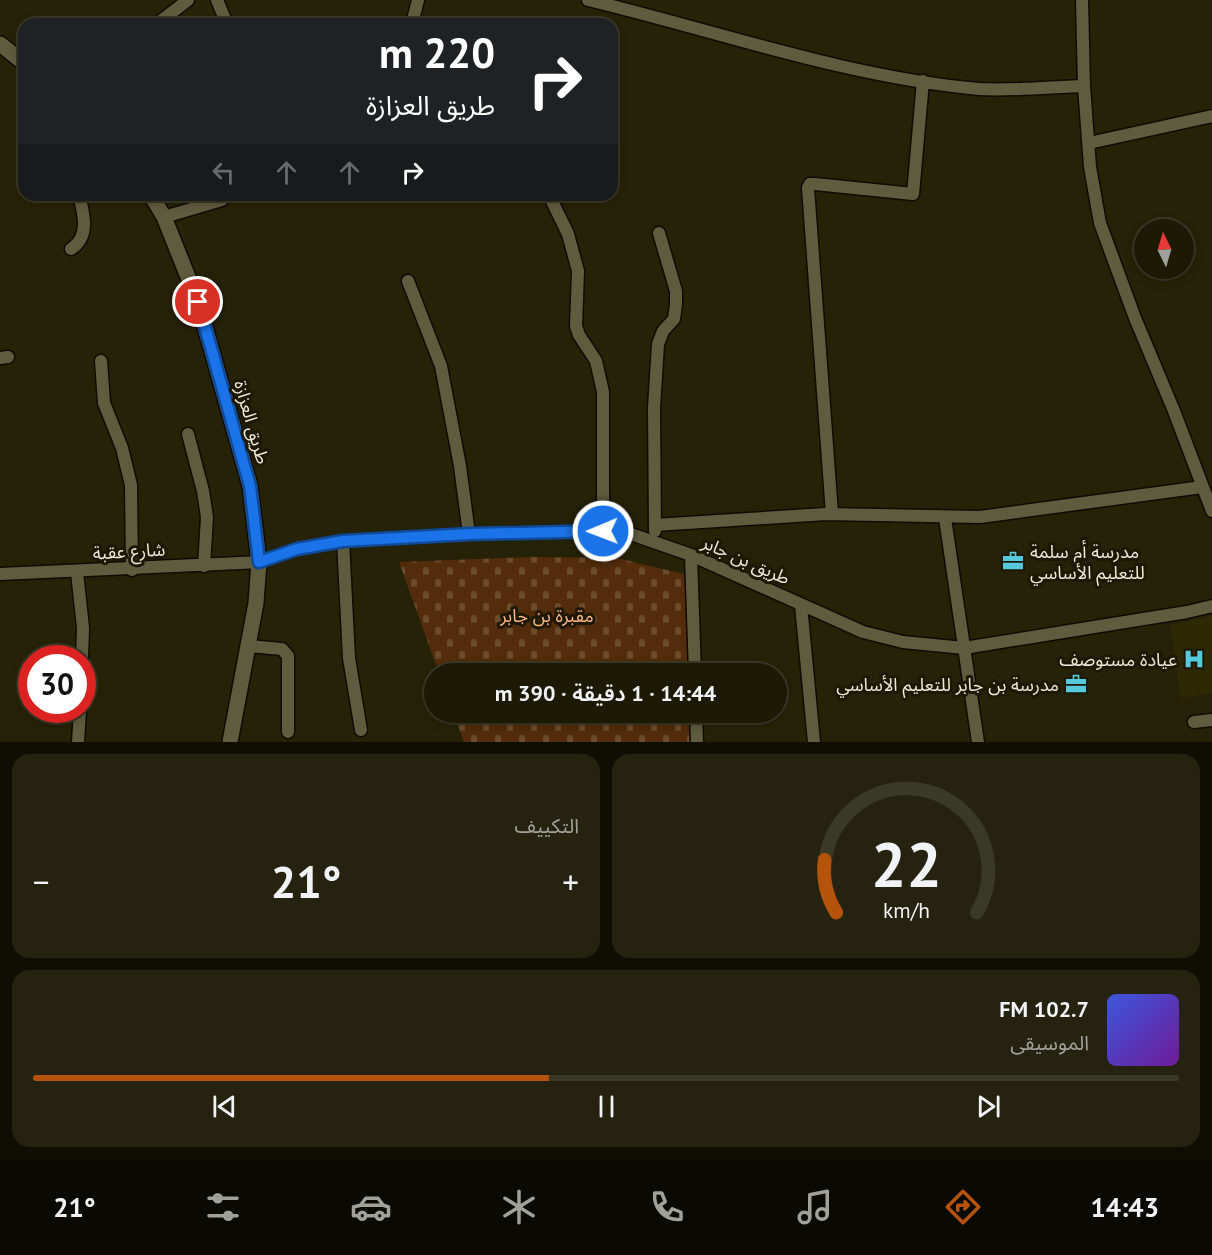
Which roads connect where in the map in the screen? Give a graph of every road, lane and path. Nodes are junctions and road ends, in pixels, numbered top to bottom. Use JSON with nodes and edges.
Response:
{"nodes":[{"id":1,"x":188,"y":0,"type":"edge"},
{"id":2,"x":217,"y":0,"type":"edge"},
{"id":3,"x":418,"y":0,"type":"edge"},
{"id":4,"x":588,"y":0,"type":"edge"},
{"id":5,"x":1082,"y":0,"type":"edge"},
{"id":6,"x":165,"y":18,"type":"edge"},
{"id":7,"x":224,"y":18,"type":"edge"},
{"id":8,"x":414,"y":18,"type":"edge"},
{"id":9,"x":0,"y":44,"type":"edge"},
{"id":10,"x":18,"y":58,"type":"edge"},
{"id":11,"x":923,"y":81,"type":"junction"},
{"id":12,"x":1084,"y":86,"type":"junction"},
{"id":13,"x":1212,"y":116,"type":"edge"},
{"id":14,"x":1089,"y":144,"type":"junction"},
{"id":15,"x":81,"y":201,"type":"edge"},
{"id":16,"x":155,"y":201,"type":"edge"},
{"id":17,"x":219,"y":201,"type":"edge"},
{"id":18,"x":552,"y":201,"type":"edge"},
{"id":19,"x":164,"y":217,"type":"junction"},
{"id":20,"x":659,"y":233,"type":"dead end"},
{"id":21,"x":71,"y":249,"type":"dead end"},
{"id":22,"x":408,"y":281,"type":"dead end"},
{"id":23,"x":101,"y":362,"type":"dead end"},
{"id":24,"x":188,"y":434,"type":"dead end"},
{"id":25,"x":1202,"y":487,"type":"junction"},
{"id":26,"x":1212,"y":511,"type":"edge"},
{"id":27,"x":832,"y":514,"type":"junction"},
{"id":28,"x":945,"y":518,"type":"junction"},
{"id":29,"x":655,"y":525,"type":"junction"},
{"id":30,"x":603,"y":531,"type":"junction"},
{"id":31,"x":470,"y":534,"type":"junction"},
{"id":32,"x":343,"y":541,"type":"junction"},
{"id":33,"x":655,"y":541,"type":"junction"},
{"id":34,"x":691,"y":555,"type":"junction"},
{"id":35,"x":259,"y":562,"type":"junction"},
{"id":36,"x":204,"y":566,"type":"junction"},
{"id":37,"x":132,"y":570,"type":"junction"},
{"id":38,"x":77,"y":572,"type":"junction"},
{"id":39,"x":0,"y":574,"type":"edge"},
{"id":40,"x":801,"y":604,"type":"junction"},
{"id":41,"x":1212,"y":606,"type":"edge"},
{"id":42,"x":82,"y":645,"type":"edge"},
{"id":43,"x":248,"y":646,"type":"junction"},
{"id":44,"x":964,"y":648,"type":"junction"},
{"id":45,"x":695,"y":663,"type":"edge"},
{"id":46,"x":1212,"y":720,"type":"edge"},
{"id":47,"x":1194,"y":722,"type":"dead end"},
{"id":48,"x":79,"y":723,"type":"edge"},
{"id":49,"x":696,"y":723,"type":"edge"},
{"id":50,"x":361,"y":730,"type":"dead end"},
{"id":51,"x":288,"y":732,"type":"dead end"},
{"id":52,"x":78,"y":742,"type":"edge"},
{"id":53,"x":230,"y":742,"type":"edge"},
{"id":54,"x":697,"y":742,"type":"edge"},
{"id":55,"x":814,"y":742,"type":"edge"},
{"id":56,"x":978,"y":742,"type":"edge"}],
"edges":[{"from":1,"to":6,"type":"street"},
{"from":2,"to":7,"type":"street"},
{"from":3,"to":8,"type":"street"},
{"from":4,"to":11,"type":"street"},
{"from":5,"to":12,"type":"street"},
{"from":9,"to":10,"type":"street"},
{"from":11,"to":12,"type":"street"},
{"from":11,"to":27,"type":"street"},
{"from":12,"to":14,"type":"street"},
{"from":13,"to":14,"type":"street"},
{"from":14,"to":25,"type":"street"},
{"from":15,"to":21,"type":"street"},
{"from":16,"to":19,"type":"street","name":"طريق العزازة"},
{"from":17,"to":19,"type":"street"},
{"from":18,"to":30,"type":"street"},
{"from":19,"to":35,"type":"street","name":"طريق العزازة"},
{"from":20,"to":29,"type":"street"},
{"from":22,"to":31,"type":"street"},
{"from":23,"to":37,"type":"street"},
{"from":24,"to":36,"type":"street"},
{"from":25,"to":26,"type":"street"},
{"from":25,"to":28,"type":"street"},
{"from":27,"to":28,"type":"street"},
{"from":27,"to":29,"type":"street"},
{"from":28,"to":44,"type":"street"},
{"from":29,"to":33,"type":"street"},
{"from":30,"to":31,"type":"street","name":"طريق بن جابر"},
{"from":30,"to":33,"type":"street","name":"طريق بن جابر"},
{"from":31,"to":32,"type":"street","name":"طريق بن جابر"},
{"from":32,"to":35,"type":"street","name":"طريق بن جابر"},
{"from":32,"to":50,"type":"street"},
{"from":33,"to":34,"type":"street","name":"طريق بن جابر"},
{"from":34,"to":40,"type":"street","name":"طريق بن جابر"},
{"from":34,"to":45,"type":"street"},
{"from":35,"to":36,"type":"street","name":"شارع عقبة"},
{"from":35,"to":43,"type":"street","name":"طريق العزازة"},
{"from":36,"to":37,"type":"street","name":"شارع عقبة"},
{"from":37,"to":38,"type":"street","name":"شارع عقبة"},
{"from":38,"to":39,"type":"street","name":"شارع عقبة"},
{"from":38,"to":42,"type":"street"},
{"from":40,"to":44,"type":"street","name":"طريق بن جابر"},
{"from":40,"to":55,"type":"street"},
{"from":41,"to":44,"type":"street","name":"طريق بن جابر"},
{"from":43,"to":51,"type":"street"},
{"from":43,"to":53,"type":"street","name":"طريق العزازة"},
{"from":44,"to":56,"type":"street"},
{"from":46,"to":47,"type":"street"},
{"from":48,"to":52,"type":"street"},
{"from":49,"to":54,"type":"street"}]}
